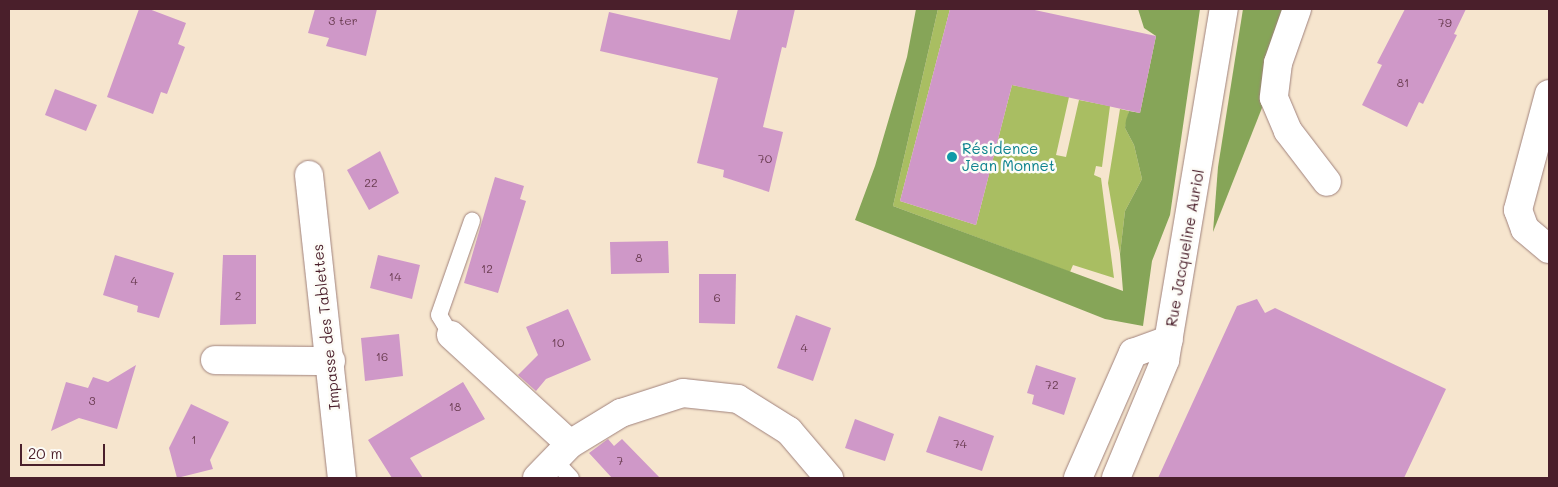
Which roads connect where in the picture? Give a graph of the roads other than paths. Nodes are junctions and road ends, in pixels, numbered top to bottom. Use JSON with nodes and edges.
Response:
{"nodes":[{"id":1,"x":1224,"y":9,"type":"edge"},
{"id":2,"x":1297,"y":9,"type":"edge"},
{"id":3,"x":1549,"y":94,"type":"edge"},
{"id":4,"x":309,"y":175,"type":"dead end"},
{"id":5,"x":1327,"y":182,"type":"dead end"},
{"id":6,"x":472,"y":221,"type":"dead end"},
{"id":7,"x":1549,"y":249,"type":"edge"},
{"id":8,"x":450,"y":335,"type":"joint"},
{"id":9,"x":1169,"y":340,"type":"junction"},
{"id":10,"x":215,"y":360,"type":"dead end"},
{"id":11,"x":331,"y":361,"type":"junction"},
{"id":12,"x":558,"y":465,"type":"edge"},
{"id":13,"x":342,"y":478,"type":"edge"},
{"id":14,"x":829,"y":478,"type":"edge"},
{"id":15,"x":1078,"y":478,"type":"edge"},
{"id":16,"x":1116,"y":478,"type":"edge"}],
"edges":[{"from":1,"to":9,"type":"street","name":"Rue Jacqueline Auriol"},
{"from":2,"to":5,"type":"street"},
{"from":3,"to":7,"type":"street"},
{"from":4,"to":11,"type":"street","name":"Impasse des Tablettes"},
{"from":6,"to":8,"type":"lane"},
{"from":8,"to":12,"type":"street"},
{"from":9,"to":15,"type":"street"},
{"from":9,"to":16,"type":"street","name":"Rue Jacqueline Auriol"},
{"from":10,"to":11,"type":"street"},
{"from":11,"to":13,"type":"street","name":"Impasse des Tablettes"},
{"from":12,"to":14,"type":"street"}]}
